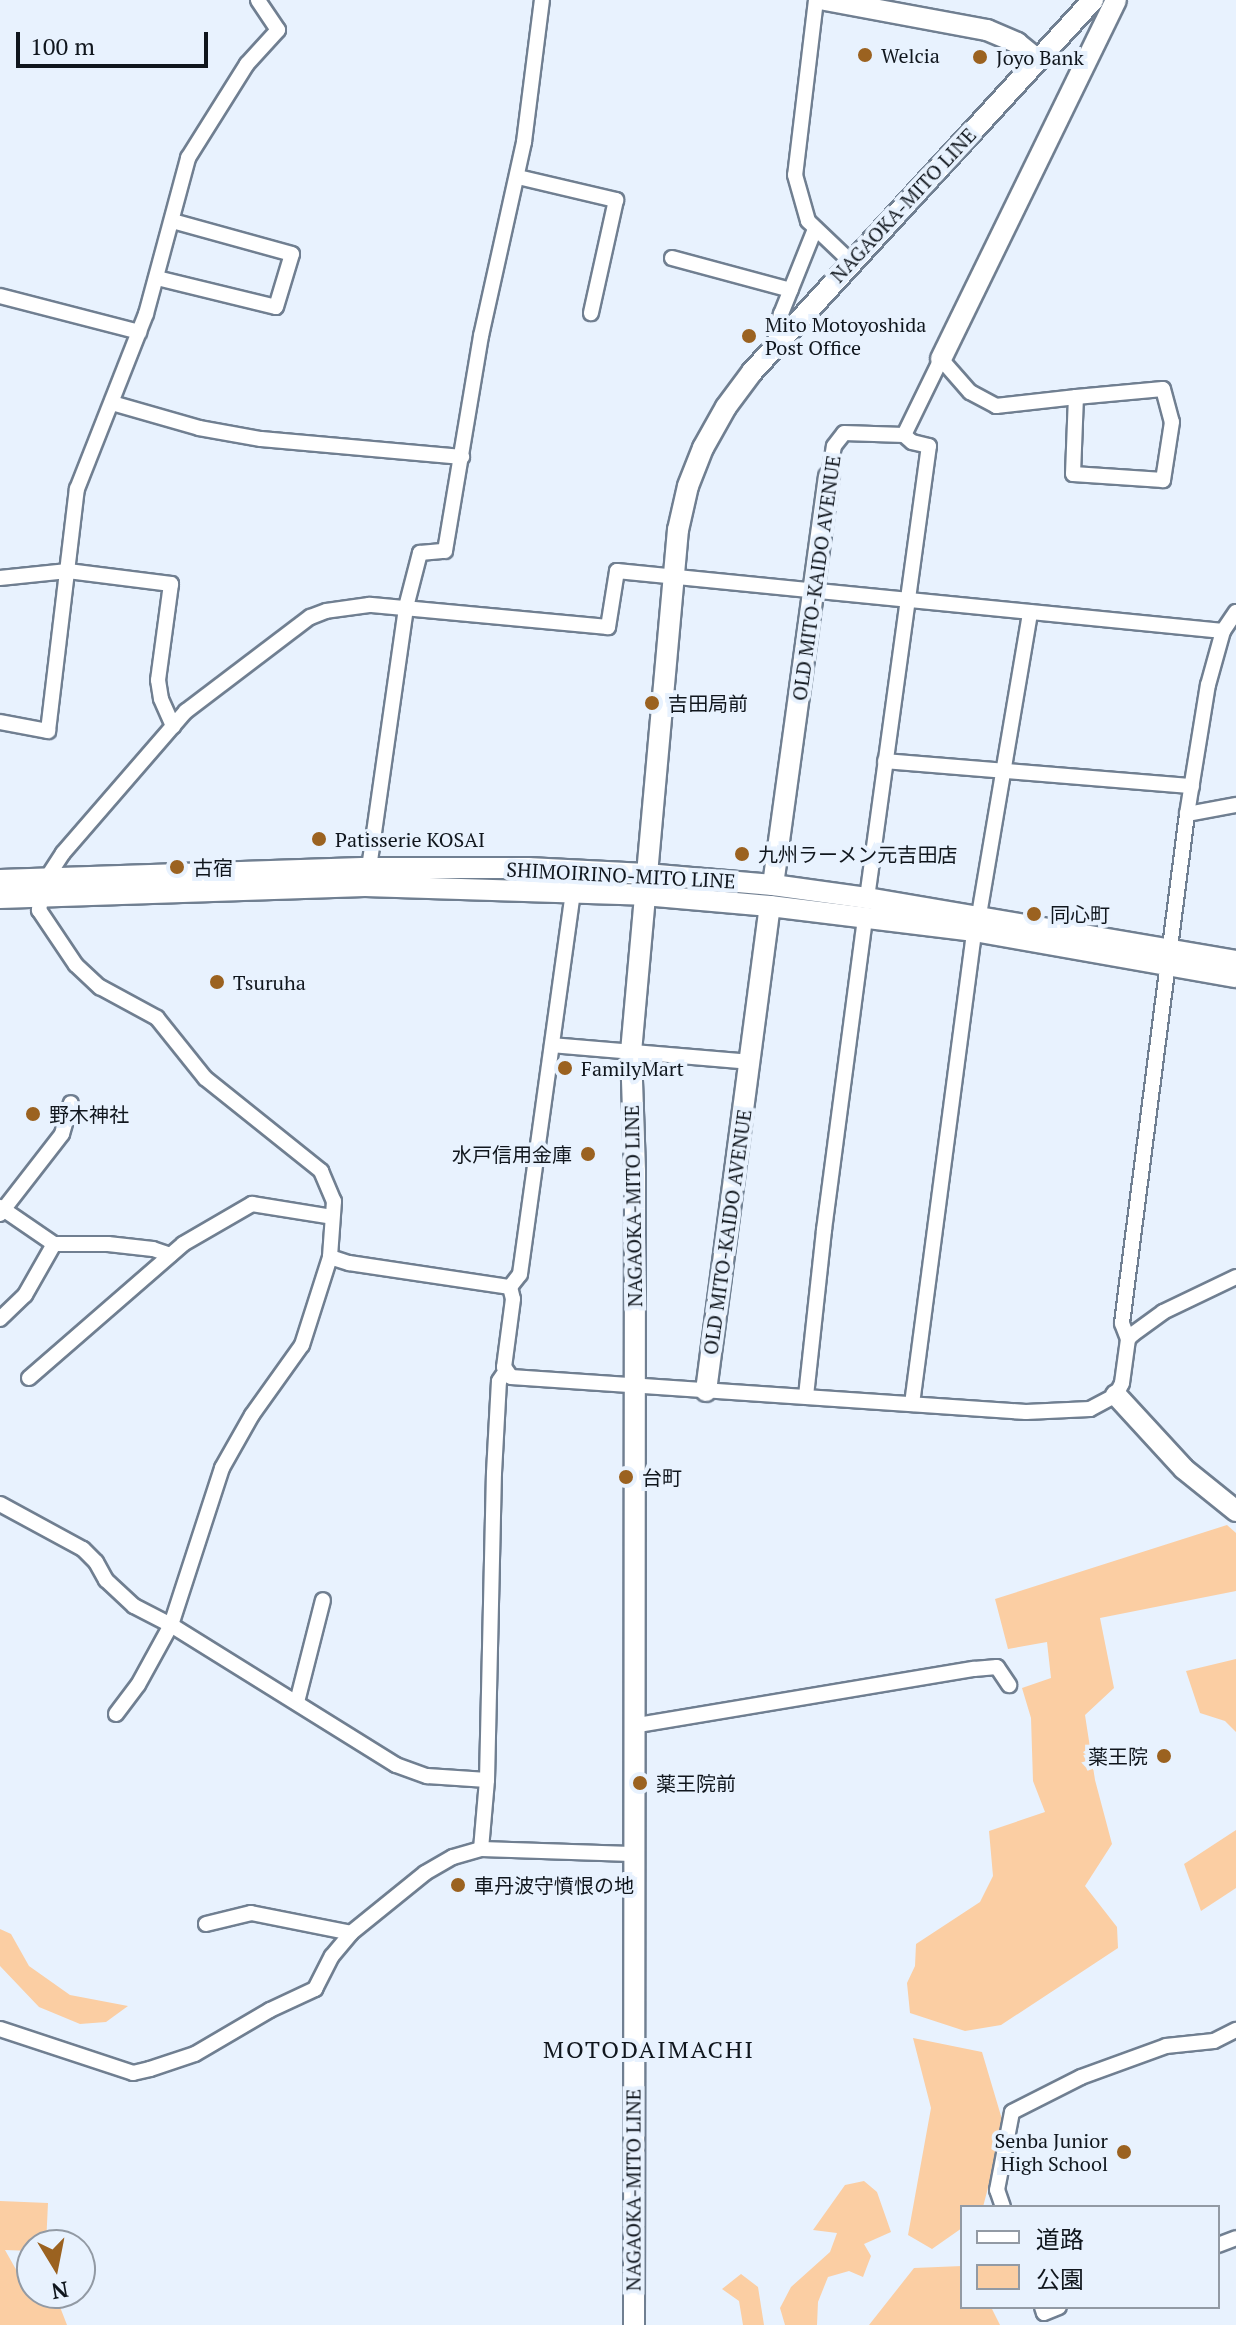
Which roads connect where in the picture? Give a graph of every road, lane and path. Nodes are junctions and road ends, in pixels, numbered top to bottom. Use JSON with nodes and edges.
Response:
{"nodes":[{"id":1,"x":258,"y":0,"type":"edge"},
{"id":2,"x":542,"y":0,"type":"edge"},
{"id":3,"x":816,"y":0,"type":"edge"},
{"id":4,"x":825,"y":0,"type":"edge"},
{"id":5,"x":1093,"y":0,"type":"edge"},
{"id":6,"x":1116,"y":0,"type":"edge"},
{"id":7,"x":1038,"y":60,"type":"junction"},
{"id":8,"x":518,"y":177,"type":"junction"},
{"id":9,"x":172,"y":221,"type":"junction"},
{"id":10,"x":815,"y":229,"type":"junction"},
{"id":11,"x":672,"y":258,"type":"dead end"},
{"id":12,"x":850,"y":261,"type":"junction"},
{"id":13,"x":157,"y":278,"type":"junction"},
{"id":14,"x":791,"y":290,"type":"junction"},
{"id":15,"x":0,"y":296,"type":"edge"},
{"id":16,"x":591,"y":313,"type":"dead end"},
{"id":17,"x":139,"y":332,"type":"junction"},
{"id":18,"x":774,"y":346,"type":"junction"},
{"id":19,"x":941,"y":359,"type":"junction"},
{"id":20,"x":1076,"y":397,"type":"junction"},
{"id":21,"x":112,"y":403,"type":"junction"},
{"id":22,"x":904,"y":435,"type":"junction"},
{"id":23,"x":462,"y":457,"type":"junction"},
{"id":24,"x":829,"y":477,"type":"joint"},
{"id":25,"x":68,"y":571,"type":"junction"},
{"id":26,"x":671,"y":576,"type":"junction"},
{"id":27,"x":0,"y":578,"type":"edge"},
{"id":28,"x":814,"y":590,"type":"junction"},
{"id":29,"x":907,"y":600,"type":"junction"},
{"id":30,"x":406,"y":607,"type":"junction"},
{"id":31,"x":1030,"y":612,"type":"junction"},
{"id":32,"x":1236,"y":612,"type":"edge"},
{"id":33,"x":1223,"y":631,"type":"junction"},
{"id":34,"x":0,"y":722,"type":"edge"},
{"id":35,"x":173,"y":726,"type":"junction"},
{"id":36,"x":885,"y":761,"type":"junction"},
{"id":37,"x":1004,"y":771,"type":"junction"},
{"id":38,"x":1192,"y":786,"type":"junction"},
{"id":39,"x":1236,"y":805,"type":"edge"},
{"id":40,"x":1187,"y":814,"type":"junction"},
{"id":41,"x":369,"y":868,"type":"junction"},
{"id":42,"x":646,"y":874,"type":"junction"},
{"id":43,"x":0,"y":880,"type":"edge"},
{"id":44,"x":773,"y":885,"type":"junction"},
{"id":45,"x":43,"y":887,"type":"junction"},
{"id":46,"x":573,"y":891,"type":"junction"},
{"id":47,"x":644,"y":895,"type":"junction"},
{"id":48,"x":0,"y":898,"type":"edge"},
{"id":49,"x":770,"y":906,"type":"junction"},
{"id":50,"x":866,"y":908,"type":"junction"},
{"id":51,"x":976,"y":923,"type":"junction"},
{"id":52,"x":1170,"y":957,"type":"junction"},
{"id":53,"x":1236,"y":961,"type":"edge"},
{"id":54,"x":1236,"y":977,"type":"edge"},
{"id":55,"x":552,"y":1045,"type":"junction"},
{"id":56,"x":631,"y":1052,"type":"junction"},
{"id":57,"x":750,"y":1062,"type":"junction"},
{"id":58,"x":71,"y":1103,"type":"dead end"},
{"id":59,"x":1,"y":1210,"type":"edge"},
{"id":60,"x":332,"y":1217,"type":"junction"},
{"id":61,"x":54,"y":1244,"type":"junction"},
{"id":62,"x":170,"y":1255,"type":"junction"},
{"id":63,"x":330,"y":1257,"type":"junction"},
{"id":64,"x":1236,"y":1277,"type":"edge"},
{"id":65,"x":510,"y":1287,"type":"junction"},
{"id":66,"x":0,"y":1319,"type":"edge"},
{"id":67,"x":1128,"y":1339,"type":"junction"},
{"id":68,"x":505,"y":1372,"type":"junction"},
{"id":69,"x":29,"y":1378,"type":"dead end"},
{"id":70,"x":634,"y":1386,"type":"junction"},
{"id":71,"x":706,"y":1391,"type":"junction"},
{"id":72,"x":1116,"y":1395,"type":"junction"},
{"id":73,"x":806,"y":1396,"type":"junction"},
{"id":74,"x":912,"y":1404,"type":"junction"},
{"id":75,"x":0,"y":1504,"type":"edge"},
{"id":76,"x":1236,"y":1511,"type":"edge"},
{"id":77,"x":323,"y":1600,"type":"dead end"},
{"id":78,"x":171,"y":1625,"type":"junction"},
{"id":79,"x":1009,"y":1685,"type":"dead end"},
{"id":80,"x":297,"y":1702,"type":"junction"},
{"id":81,"x":116,"y":1714,"type":"dead end"},
{"id":82,"x":632,"y":1726,"type":"junction"},
{"id":83,"x":487,"y":1780,"type":"junction"},
{"id":84,"x":481,"y":1849,"type":"junction"},
{"id":85,"x":632,"y":1854,"type":"junction"},
{"id":86,"x":206,"y":1924,"type":"dead end"},
{"id":87,"x":351,"y":1933,"type":"junction"},
{"id":88,"x":0,"y":2029,"type":"edge"},
{"id":89,"x":1236,"y":2030,"type":"edge"},
{"id":90,"x":1002,"y":2205,"type":"edge"},
{"id":91,"x":634,"y":2325,"type":"edge"}],
"edges":[{"from":1,"to":9,"type":"street"},
{"from":2,"to":8,"type":"street"},
{"from":3,"to":10,"type":"street"},
{"from":4,"to":7,"type":"main road"},
{"from":5,"to":7,"type":"main road","name":"NAGAOKA-MITO LINE"},
{"from":6,"to":19,"type":"main road"},
{"from":7,"to":12,"type":"main road","name":"NAGAOKA-MITO LINE"},
{"from":8,"to":16,"type":"street"},
{"from":8,"to":23,"type":"street"},
{"from":9,"to":13,"type":"street"},
{"from":9,"to":13,"type":"street"},
{"from":10,"to":12,"type":"street"},
{"from":10,"to":14,"type":"street"},
{"from":11,"to":14,"type":"street"},
{"from":12,"to":18,"type":"main road","name":"NAGAOKA-MITO LINE"},
{"from":13,"to":17,"type":"street"},
{"from":14,"to":18,"type":"street"},
{"from":15,"to":17,"type":"street"},
{"from":17,"to":21,"type":"street"},
{"from":18,"to":26,"type":"main road","name":"NAGAOKA-MITO LINE"},
{"from":19,"to":20,"type":"street"},
{"from":19,"to":22,"type":"street"},
{"from":20,"to":20,"type":"street"},
{"from":21,"to":23,"type":"street"},
{"from":21,"to":25,"type":"street"},
{"from":22,"to":24,"type":"street","name":"OLD MITO-KAIDO AVENUE"},
{"from":22,"to":29,"type":"street"},
{"from":23,"to":30,"type":"street"},
{"from":24,"to":28,"type":"main road","name":"OLD MITO-KAIDO AVENUE"},
{"from":25,"to":27,"type":"street"},
{"from":25,"to":34,"type":"street"},
{"from":25,"to":35,"type":"street"},
{"from":26,"to":28,"type":"street"},
{"from":26,"to":30,"type":"street"},
{"from":26,"to":42,"type":"main road","name":"NAGAOKA-MITO LINE"},
{"from":28,"to":29,"type":"street"},
{"from":28,"to":44,"type":"main road","name":"OLD MITO-KAIDO AVENUE"},
{"from":29,"to":31,"type":"street"},
{"from":29,"to":36,"type":"street"},
{"from":30,"to":35,"type":"street"},
{"from":30,"to":41,"type":"street"},
{"from":31,"to":33,"type":"street"},
{"from":31,"to":37,"type":"street"},
{"from":32,"to":33,"type":"street"},
{"from":33,"to":38,"type":"street"},
{"from":35,"to":45,"type":"street"},
{"from":36,"to":37,"type":"street"},
{"from":36,"to":50,"type":"street"},
{"from":37,"to":38,"type":"street"},
{"from":37,"to":51,"type":"street"},
{"from":38,"to":40,"type":"street"},
{"from":39,"to":40,"type":"street"},
{"from":40,"to":52,"type":"street"},
{"from":41,"to":42,"type":"main road","name":"SHIMOIRINO-MITO LINE"},
{"from":41,"to":45,"type":"main road","name":"SHIMOIRINO-MITO LINE"},
{"from":42,"to":44,"type":"main road","name":"SHIMOIRINO-MITO LINE"},
{"from":42,"to":47,"type":"main road","name":"NAGAOKA-MITO LINE"},
{"from":43,"to":45,"type":"main road","name":"SHIMOIRINO-MITO LINE"},
{"from":44,"to":50,"type":"main road","name":"SHIMOIRINO-MITO LINE"},
{"from":45,"to":46,"type":"main road","name":"SHIMOIRINO-MITO LINE"},
{"from":45,"to":48,"type":"main road","name":"SHIMOIRINO-MITO LINE"},
{"from":45,"to":60,"type":"street"},
{"from":46,"to":47,"type":"main road","name":"SHIMOIRINO-MITO LINE"},
{"from":46,"to":55,"type":"street"},
{"from":47,"to":49,"type":"main road","name":"SHIMOIRINO-MITO LINE"},
{"from":47,"to":56,"type":"main road","name":"NAGAOKA-MITO LINE"},
{"from":49,"to":50,"type":"main road","name":"SHIMOIRINO-MITO LINE"},
{"from":49,"to":57,"type":"main road","name":"OLD MITO-KAIDO AVENUE"},
{"from":50,"to":51,"type":"main road","name":"SHIMOIRINO-MITO LINE"},
{"from":50,"to":73,"type":"street"},
{"from":51,"to":52,"type":"main road","name":"SHIMOIRINO-MITO LINE"},
{"from":51,"to":74,"type":"street"},
{"from":52,"to":53,"type":"main road","name":"SHIMOIRINO-MITO LINE"},
{"from":52,"to":54,"type":"main road","name":"SHIMOIRINO-MITO LINE"},
{"from":52,"to":67,"type":"street"},
{"from":55,"to":56,"type":"street"},
{"from":55,"to":65,"type":"street"},
{"from":56,"to":57,"type":"street"},
{"from":56,"to":70,"type":"main road","name":"NAGAOKA-MITO LINE"},
{"from":57,"to":71,"type":"main road","name":"OLD MITO-KAIDO AVENUE"},
{"from":58,"to":59,"type":"street"},
{"from":59,"to":61,"type":"street"},
{"from":60,"to":62,"type":"street"},
{"from":60,"to":63,"type":"street"},
{"from":61,"to":62,"type":"street"},
{"from":61,"to":66,"type":"street"},
{"from":62,"to":69,"type":"street"},
{"from":63,"to":65,"type":"street"},
{"from":63,"to":78,"type":"street"},
{"from":64,"to":67,"type":"street"},
{"from":65,"to":68,"type":"street"},
{"from":67,"to":72,"type":"street"},
{"from":68,"to":70,"type":"street"},
{"from":68,"to":83,"type":"street"},
{"from":70,"to":71,"type":"street"},
{"from":70,"to":82,"type":"main road","name":"NAGAOKA-MITO LINE"},
{"from":71,"to":73,"type":"street"},
{"from":72,"to":74,"type":"street"},
{"from":72,"to":76,"type":"main road"},
{"from":73,"to":74,"type":"street"},
{"from":75,"to":78,"type":"street"},
{"from":77,"to":80,"type":"street"},
{"from":78,"to":80,"type":"street"},
{"from":78,"to":81,"type":"street"},
{"from":79,"to":82,"type":"street"},
{"from":80,"to":83,"type":"street"},
{"from":82,"to":85,"type":"main road","name":"NAGAOKA-MITO LINE"},
{"from":83,"to":84,"type":"street"},
{"from":84,"to":85,"type":"street"},
{"from":84,"to":87,"type":"street"},
{"from":85,"to":91,"type":"main road","name":"NAGAOKA-MITO LINE"},
{"from":86,"to":87,"type":"street"},
{"from":87,"to":88,"type":"street"},
{"from":89,"to":90,"type":"street"}]}
